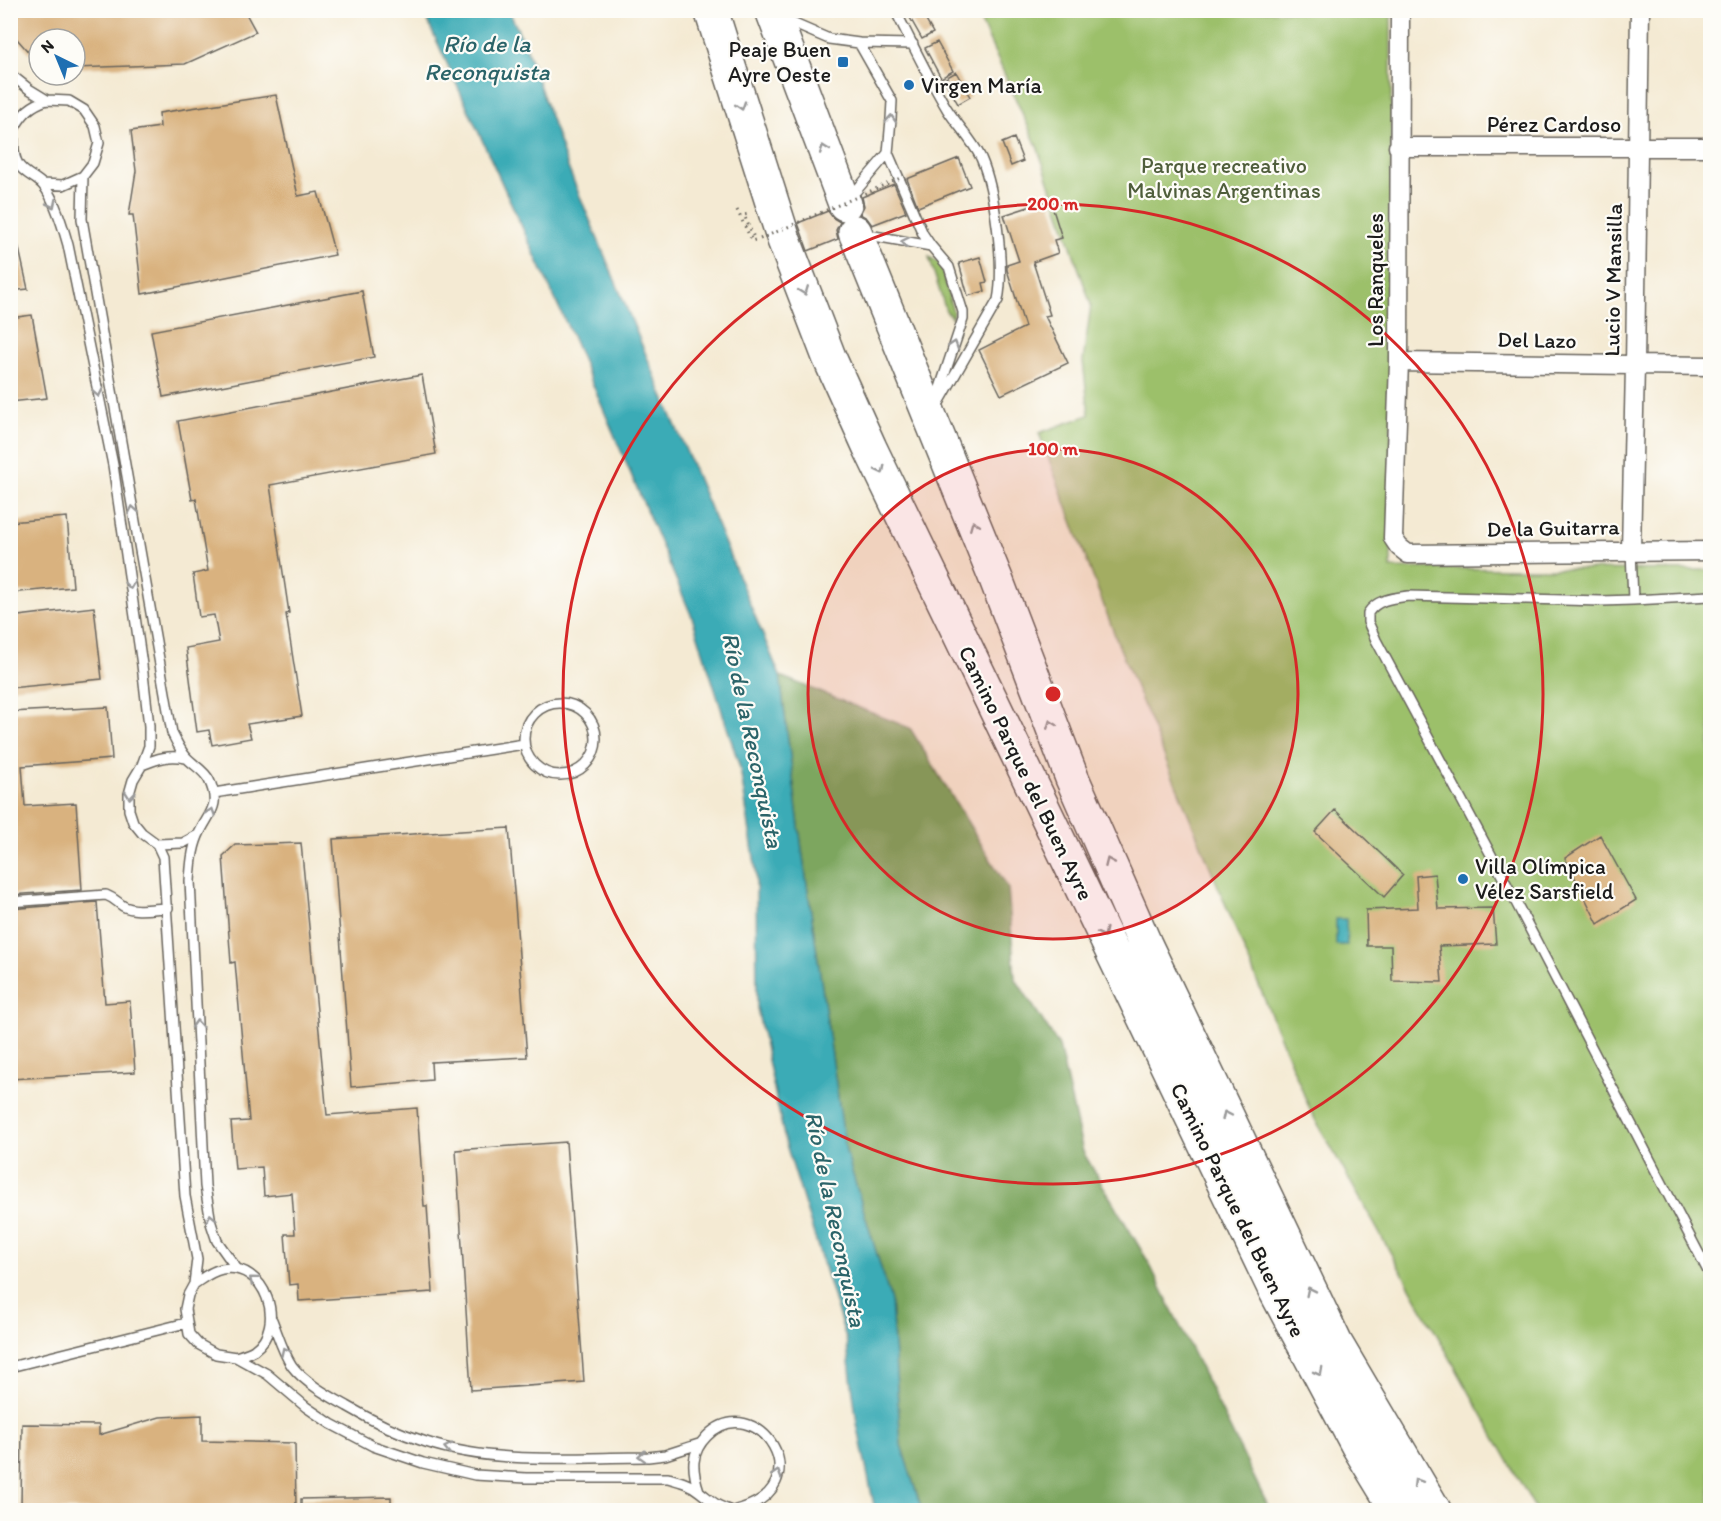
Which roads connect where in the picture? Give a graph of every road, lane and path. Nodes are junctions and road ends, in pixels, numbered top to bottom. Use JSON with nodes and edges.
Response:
{"nodes":[{"id":1,"x":711,"y":10,"type":"edge"},
{"id":2,"x":895,"y":10,"type":"edge"},
{"id":3,"x":1400,"y":10,"type":"edge"},
{"id":4,"x":1640,"y":10,"type":"edge"},
{"id":5,"x":773,"y":13,"type":"edge"},
{"id":6,"x":860,"y":43,"type":"junction"},
{"id":7,"x":913,"y":44,"type":"junction"},
{"id":8,"x":10,"y":74,"type":"edge"},
{"id":9,"x":47,"y":100,"type":"junction"},
{"id":10,"x":13,"y":124,"type":"edge"},
{"id":11,"x":1398,"y":147,"type":"junction"},
{"id":12,"x":1710,"y":147,"type":"edge"},
{"id":13,"x":1639,"y":148,"type":"junction"},
{"id":14,"x":888,"y":153,"type":"junction"},
{"id":15,"x":83,"y":176,"type":"junction"},
{"id":16,"x":904,"y":176,"type":"dead end"},
{"id":17,"x":42,"y":184,"type":"junction"},
{"id":18,"x":737,"y":210,"type":"dead end"},
{"id":19,"x":850,"y":218,"type":"junction"},
{"id":20,"x":754,"y":222,"type":"dead end"},
{"id":21,"x":757,"y":231,"type":"dead end"},
{"id":22,"x":931,"y":246,"type":"junction"},
{"id":23,"x":1399,"y":362,"type":"junction"},
{"id":24,"x":1635,"y":366,"type":"junction"},
{"id":25,"x":1710,"y":366,"type":"edge"},
{"id":26,"x":930,"y":418,"type":"junction"},
{"id":27,"x":1399,"y":548,"type":"joint"},
{"id":28,"x":1631,"y":550,"type":"junction"},
{"id":29,"x":1710,"y":551,"type":"edge"},
{"id":30,"x":1710,"y":596,"type":"edge"},
{"id":31,"x":1633,"y":600,"type":"junction"},
{"id":32,"x":524,"y":744,"type":"junction"},
{"id":33,"x":186,"y":758,"type":"junction"},
{"id":34,"x":142,"y":765,"type":"junction"},
{"id":35,"x":214,"y":793,"type":"junction"},
{"id":36,"x":198,"y":835,"type":"junction"},
{"id":37,"x":157,"y":844,"type":"junction"},
{"id":38,"x":10,"y":902,"type":"edge"},
{"id":39,"x":168,"y":908,"type":"junction"},
{"id":40,"x":237,"y":1269,"type":"junction"},
{"id":41,"x":1710,"y":1275,"type":"edge"},
{"id":42,"x":194,"y":1284,"type":"junction"},
{"id":43,"x":272,"y":1320,"type":"junction"},
{"id":44,"x":186,"y":1323,"type":"junction"},
{"id":45,"x":236,"y":1357,"type":"junction"},
{"id":46,"x":10,"y":1367,"type":"edge"},
{"id":47,"x":699,"y":1444,"type":"junction"},
{"id":48,"x":699,"y":1491,"type":"junction"},
{"id":49,"x":729,"y":1510,"type":"edge"},
{"id":50,"x":736,"y":1510,"type":"edge"},
{"id":51,"x":1397,"y":1510,"type":"edge"},
{"id":52,"x":1434,"y":1510,"type":"edge"}],
"edges":[{"from":1,"to":51,"type":"highway","name":"Camino Parque del Buen Ayre","one_way":true},
{"from":2,"to":7,"type":"lane"},
{"from":3,"to":11,"type":"street","name":"Los Ranqueles"},
{"from":4,"to":13,"type":"street","name":"Lucio V Mansilla"},
{"from":5,"to":6,"type":"lane"},
{"from":19,"to":5,"type":"highway","name":"Camino Parque del Buen Ayre","one_way":true},
{"from":6,"to":7,"type":"lane"},
{"from":14,"to":6,"type":"lane","one_way":true},
{"from":7,"to":26,"type":"lane"},
{"from":8,"to":9,"type":"lane"},
{"from":9,"to":10,"type":"lane"},
{"from":9,"to":15,"type":"lane"},
{"from":10,"to":17,"type":"lane"},
{"from":11,"to":13,"type":"street","name":"Pérez Cardoso"},
{"from":11,"to":23,"type":"street","name":"Los Ranqueles"},
{"from":12,"to":13,"type":"street","name":"Pérez Cardoso"},
{"from":13,"to":24,"type":"street","name":"Lucio V Mansilla"},
{"from":14,"to":19,"type":"lane"},
{"from":14,"to":22,"type":"lane"},
{"from":15,"to":17,"type":"lane"},
{"from":33,"to":15,"type":"lane","one_way":true},
{"from":16,"to":21,"type":"path","bridge":true},
{"from":17,"to":34,"type":"lane","one_way":true},
{"from":18,"to":20,"type":"path"},
{"from":22,"to":19,"type":"lane","one_way":true},
{"from":19,"to":26,"type":"highway","name":"Camino Parque del Buen Ayre"},
{"from":26,"to":22,"type":"lane","one_way":true},
{"from":23,"to":24,"type":"street","name":"Del Lazo"},
{"from":23,"to":27,"type":"street","name":"Los Ranqueles"},
{"from":24,"to":25,"type":"street","name":"Del Lazo"},
{"from":24,"to":28,"type":"street","name":"Lucio V Mansilla"},
{"from":52,"to":26,"type":"highway","name":"Camino Parque del Buen Ayre","one_way":true},
{"from":27,"to":28,"type":"street","name":"De la Guitarra"},
{"from":28,"to":29,"type":"street","name":"De la Guitarra"},
{"from":28,"to":31,"type":"lane"},
{"from":30,"to":31,"type":"lane"},
{"from":31,"to":41,"type":"lane"},
{"from":32,"to":32,"type":"lane"},
{"from":32,"to":35,"type":"lane"},
{"from":33,"to":34,"type":"lane"},
{"from":33,"to":35,"type":"lane"},
{"from":34,"to":37,"type":"lane","one_way":true},
{"from":36,"to":35,"type":"lane","one_way":true},
{"from":36,"to":37,"type":"lane"},
{"from":40,"to":36,"type":"lane","one_way":true},
{"from":37,"to":39,"type":"lane"},
{"from":38,"to":39,"type":"lane"},
{"from":39,"to":42,"type":"lane"},
{"from":40,"to":42,"type":"lane"},
{"from":43,"to":40,"type":"lane","one_way":true},
{"from":42,"to":44,"type":"lane"},
{"from":43,"to":45,"type":"lane"},
{"from":47,"to":43,"type":"lane","one_way":true},
{"from":44,"to":45,"type":"lane"},
{"from":44,"to":46,"type":"lane"},
{"from":45,"to":48,"type":"lane"},
{"from":47,"to":48,"type":"lane"},
{"from":50,"to":47,"type":"lane","one_way":true},
{"from":48,"to":49,"type":"lane"}]}
